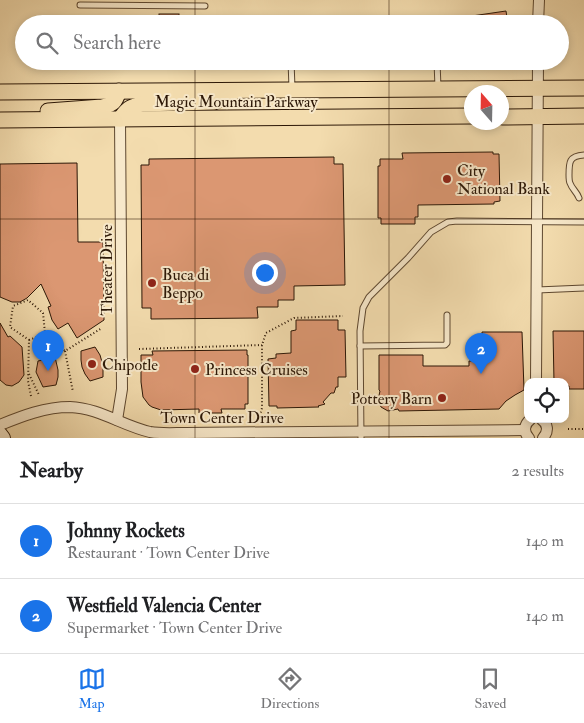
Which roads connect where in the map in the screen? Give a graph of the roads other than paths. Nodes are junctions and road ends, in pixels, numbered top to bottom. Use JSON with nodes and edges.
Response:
{"nodes":[{"id":1,"x":539,"y":0,"type":"edge"},
{"id":2,"x":80,"y":5,"type":"dead end"},
{"id":3,"x":205,"y":6,"type":"dead end"},
{"id":4,"x":538,"y":15,"type":"edge"},
{"id":5,"x":291,"y":70,"type":"edge"},
{"id":6,"x":437,"y":70,"type":"edge"},
{"id":7,"x":538,"y":70,"type":"edge"},
{"id":8,"x":438,"y":88,"type":"junction"},
{"id":9,"x":584,"y":88,"type":"edge"},
{"id":10,"x":537,"y":89,"type":"junction"},
{"id":11,"x":120,"y":91,"type":"junction"},
{"id":12,"x":235,"y":91,"type":"junction"},
{"id":13,"x":292,"y":91,"type":"junction"},
{"id":14,"x":0,"y":92,"type":"edge"},
{"id":15,"x":464,"y":116,"type":"edge"},
{"id":16,"x":584,"y":116,"type":"edge"},
{"id":17,"x":509,"y":117,"type":"edge"},
{"id":18,"x":537,"y":117,"type":"junction"},
{"id":19,"x":0,"y":119,"type":"edge"},
{"id":20,"x":120,"y":120,"type":"junction"},
{"id":21,"x":584,"y":155,"type":"edge"},
{"id":22,"x":579,"y":198,"type":"dead end"},
{"id":23,"x":537,"y":222,"type":"junction"},
{"id":24,"x":584,"y":222,"type":"edge"},
{"id":25,"x":584,"y":288,"type":"edge"},
{"id":26,"x":537,"y":290,"type":"junction"},
{"id":27,"x":447,"y":315,"type":"dead end"},
{"id":28,"x":360,"y":346,"type":"junction"},
{"id":29,"x":536,"y":378,"type":"edge"},
{"id":30,"x":117,"y":420,"type":"junction"},
{"id":31,"x":544,"y":423,"type":"edge"},
{"id":32,"x":0,"y":425,"type":"edge"},
{"id":33,"x":0,"y":434,"type":"edge"},
{"id":34,"x":527,"y":434,"type":"edge"},
{"id":35,"x":222,"y":435,"type":"edge"},
{"id":36,"x":361,"y":435,"type":"edge"},
{"id":37,"x":3,"y":438,"type":"edge"},
{"id":38,"x":543,"y":438,"type":"edge"}],
"edges":[{"from":1,"to":4,"type":"street"},
{"from":2,"to":3,"type":"lane"},
{"from":5,"to":13,"type":"lane"},
{"from":6,"to":8,"type":"lane"},
{"from":7,"to":10,"type":"street"},
{"from":8,"to":10,"type":"main road","name":"Magic Mountain Parkway"},
{"from":8,"to":13,"type":"main road","name":"Magic Mountain Parkway"},
{"from":9,"to":10,"type":"main road","name":"Magic Mountain Parkway"},
{"from":10,"to":18,"type":"street"},
{"from":11,"to":12,"type":"main road","name":"Magic Mountain Parkway"},
{"from":11,"to":14,"type":"main road","name":"Magic Mountain Parkway"},
{"from":11,"to":19,"type":"main road"},
{"from":12,"to":13,"type":"main road","name":"Magic Mountain Parkway"},
{"from":12,"to":20,"type":"main road"},
{"from":15,"to":20,"type":"main road","name":"Magic Mountain Parkway"},
{"from":16,"to":18,"type":"main road"},
{"from":17,"to":18,"type":"main road"},
{"from":18,"to":23,"type":"street"},
{"from":19,"to":20,"type":"main road","name":"Magic Mountain Parkway"},
{"from":20,"to":30,"type":"street","name":"Theater Drive"},
{"from":21,"to":22,"type":"lane"},
{"from":23,"to":24,"type":"lane"},
{"from":23,"to":26,"type":"street"},
{"from":23,"to":28,"type":"lane"},
{"from":25,"to":26,"type":"lane"},
{"from":26,"to":29,"type":"street"},
{"from":27,"to":28,"type":"lane"},
{"from":28,"to":36,"type":"lane"},
{"from":30,"to":32,"type":"street","name":"Town Center Drive"},
{"from":30,"to":35,"type":"street","name":"Town Center Drive"},
{"from":31,"to":38,"type":"street"},
{"from":33,"to":37,"type":"main road"},
{"from":34,"to":36,"type":"street","name":"Town Center Drive"},
{"from":35,"to":36,"type":"street","name":"Town Center Drive"}]}
